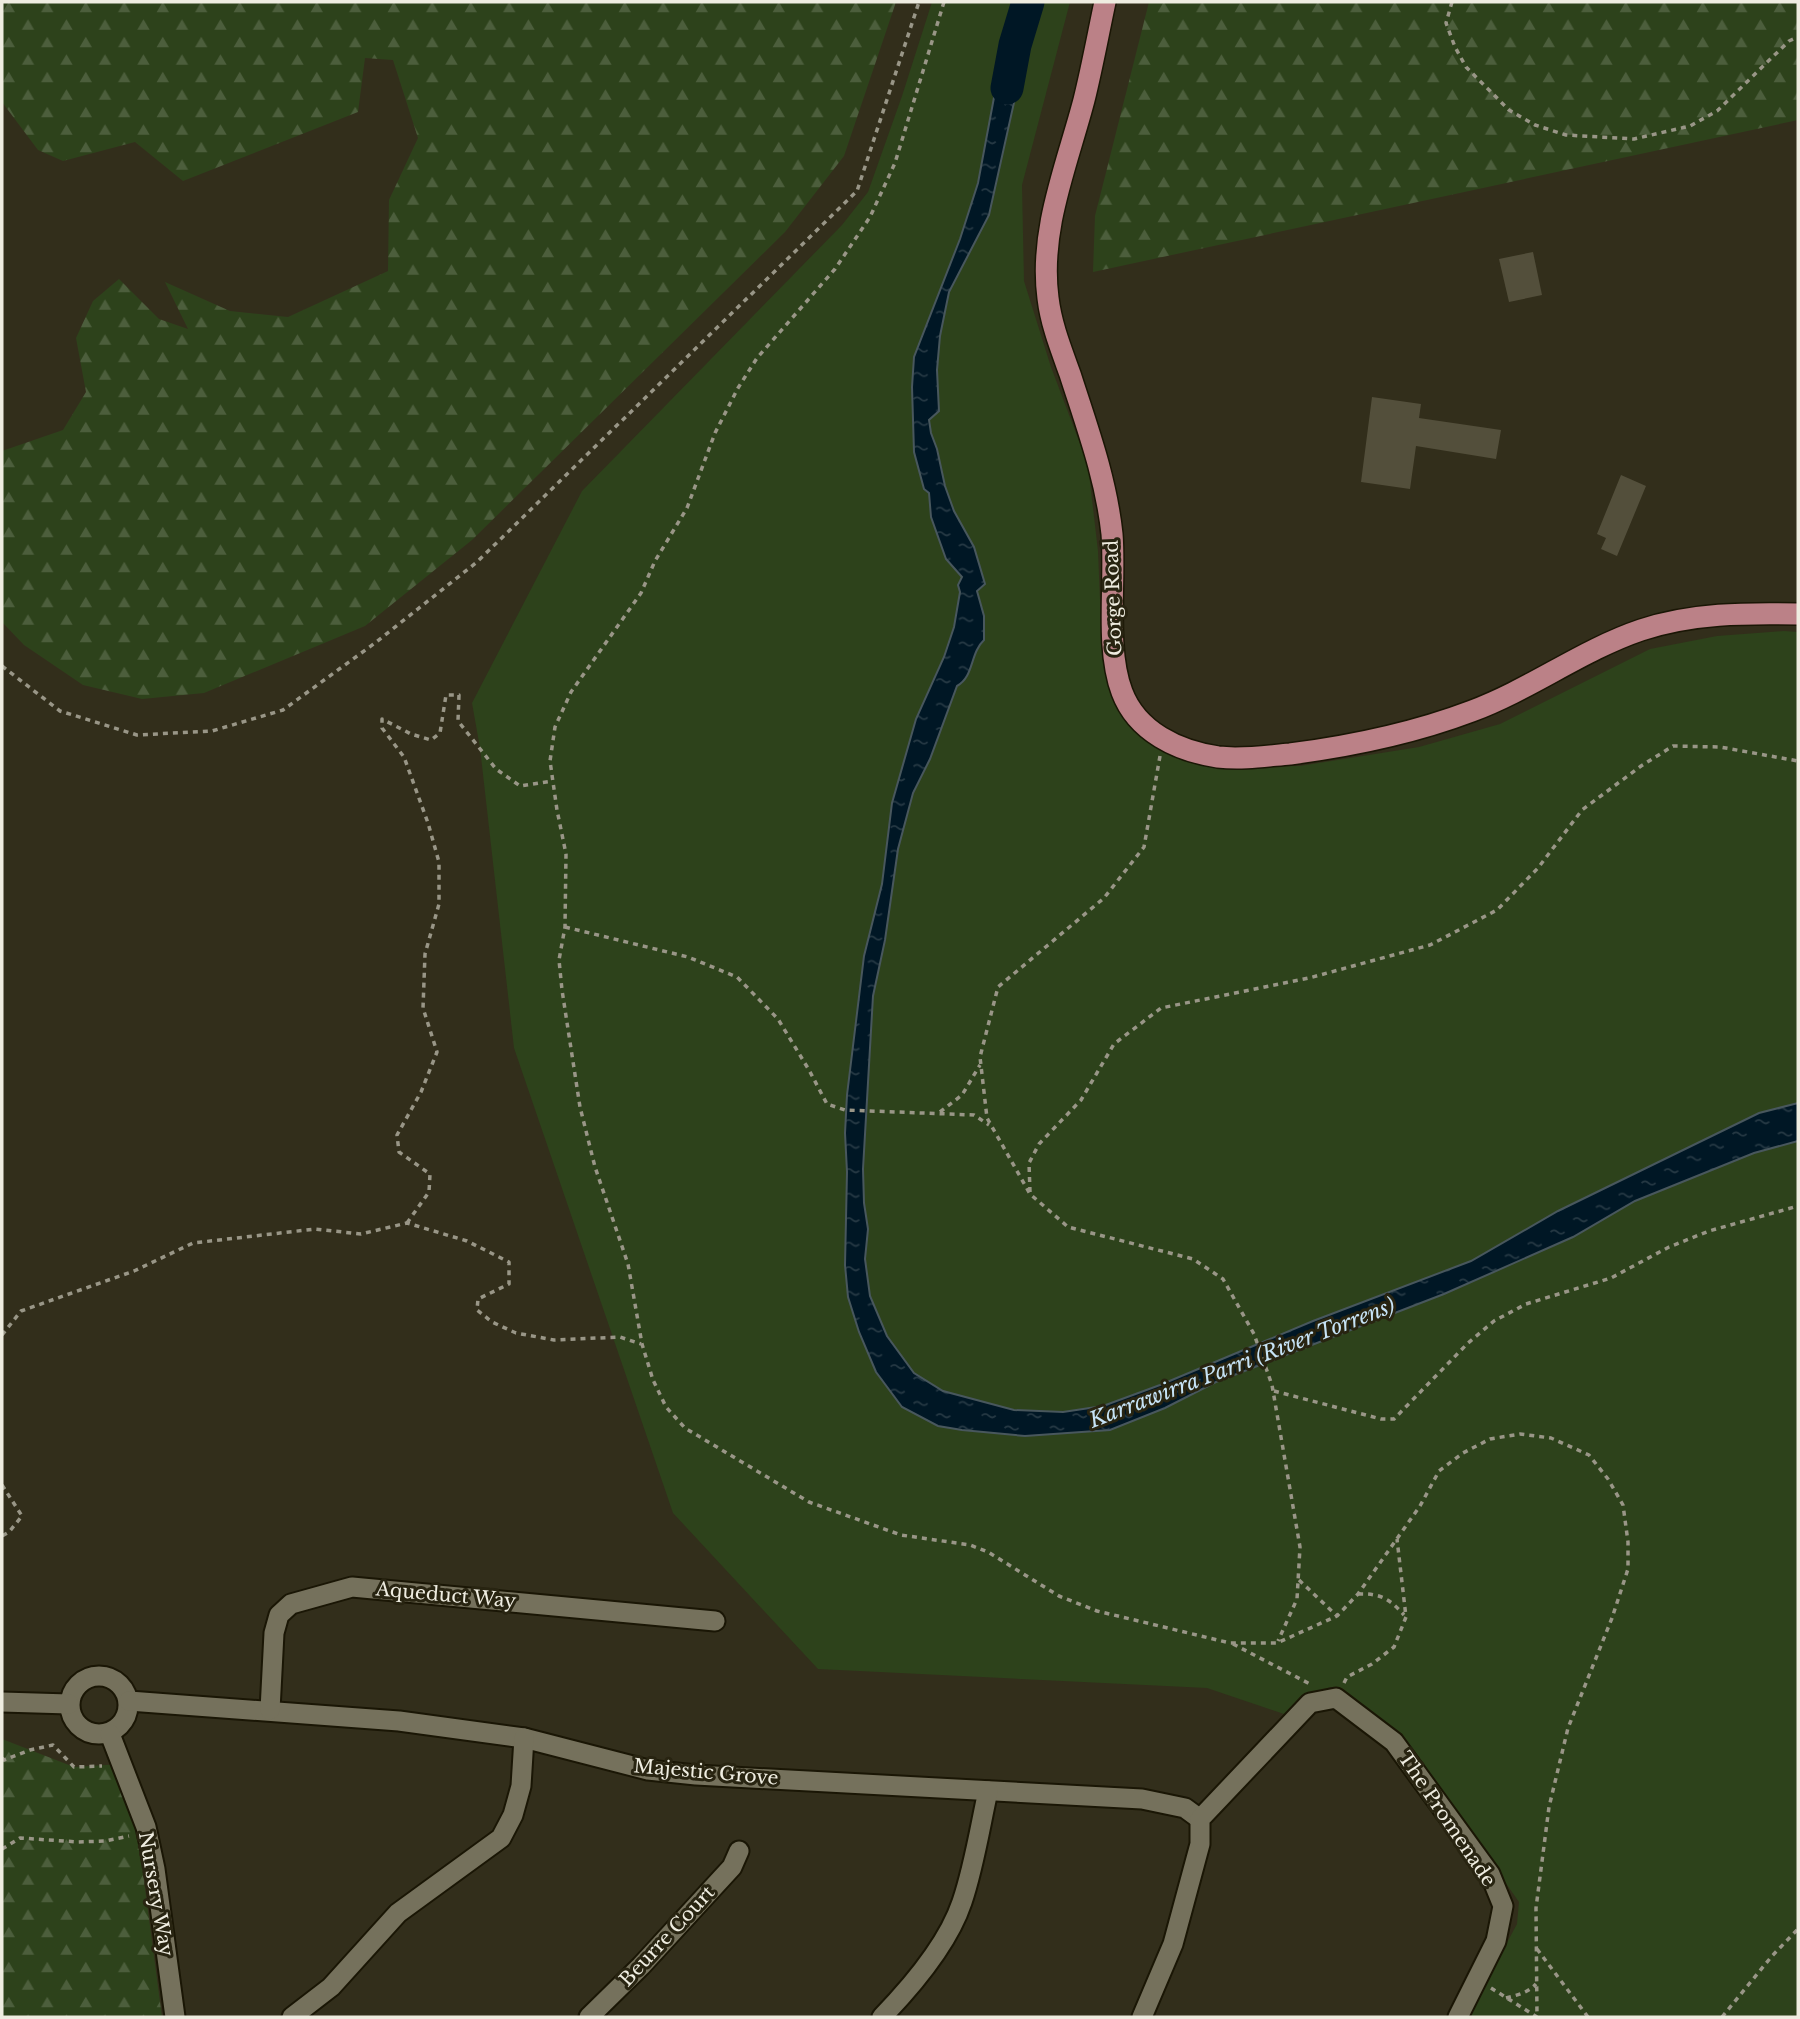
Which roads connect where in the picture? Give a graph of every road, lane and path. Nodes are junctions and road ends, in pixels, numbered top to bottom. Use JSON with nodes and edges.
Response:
{"nodes":[{"id":1,"x":919,"y":2,"type":"edge"},
{"id":2,"x":944,"y":2,"type":"edge"},
{"id":3,"x":1105,"y":2,"type":"edge"},
{"id":4,"x":1452,"y":2,"type":"edge"},
{"id":5,"x":1798,"y":37,"type":"edge"},
{"id":6,"x":1798,"y":614,"type":"edge"},
{"id":7,"x":2,"y":666,"type":"edge"},
{"id":8,"x":1163,"y":739,"type":"junction"},
{"id":9,"x":1798,"y":761,"type":"edge"},
{"id":10,"x":553,"y":781,"type":"junction"},
{"id":11,"x":565,"y":928,"type":"junction"},
{"id":12,"x":981,"y":1063,"type":"junction"},
{"id":13,"x":938,"y":1113,"type":"junction"},
{"id":14,"x":990,"y":1126,"type":"junction"},
{"id":15,"x":1030,"y":1194,"type":"junction"},
{"id":16,"x":1798,"y":1206,"type":"edge"},
{"id":17,"x":407,"y":1223,"type":"junction"},
{"id":18,"x":2,"y":1335,"type":"edge"},
{"id":19,"x":642,"y":1344,"type":"junction"},
{"id":20,"x":1273,"y":1391,"type":"junction"},
{"id":21,"x":2,"y":1485,"type":"edge"},
{"id":22,"x":2,"y":1536,"type":"edge"},
{"id":23,"x":1397,"y":1536,"type":"junction"},
{"id":24,"x":1298,"y":1580,"type":"junction"},
{"id":25,"x":1358,"y":1594,"type":"junction"},
{"id":26,"x":1338,"y":1616,"type":"junction"},
{"id":27,"x":1406,"y":1617,"type":"junction"},
{"id":28,"x":715,"y":1620,"type":"dead end"},
{"id":29,"x":1230,"y":1643,"type":"junction"},
{"id":30,"x":1277,"y":1643,"type":"junction"},
{"id":31,"x":1336,"y":1698,"type":"junction"},
{"id":32,"x":129,"y":1701,"type":"junction"},
{"id":33,"x":2,"y":1702,"type":"edge"},
{"id":34,"x":69,"y":1704,"type":"junction"},
{"id":35,"x":270,"y":1710,"type":"junction"},
{"id":36,"x":110,"y":1734,"type":"junction"},
{"id":37,"x":524,"y":1738,"type":"junction"},
{"id":38,"x":2,"y":1758,"type":"edge"},
{"id":39,"x":122,"y":1765,"type":"junction"},
{"id":40,"x":988,"y":1791,"type":"junction"},
{"id":41,"x":1199,"y":1819,"type":"junction"},
{"id":42,"x":146,"y":1830,"type":"junction"},
{"id":43,"x":2,"y":1849,"type":"edge"},
{"id":44,"x":739,"y":1851,"type":"dead end"},
{"id":45,"x":1798,"y":1929,"type":"edge"},
{"id":46,"x":1536,"y":1947,"type":"junction"},
{"id":47,"x":1475,"y":1979,"type":"junction"},
{"id":48,"x":1536,"y":1983,"type":"junction"},
{"id":49,"x":1506,"y":1997,"type":"junction"},
{"id":50,"x":175,"y":2017,"type":"edge"},
{"id":51,"x":292,"y":2017,"type":"edge"},
{"id":52,"x":589,"y":2017,"type":"edge"},
{"id":53,"x":882,"y":2017,"type":"edge"},
{"id":54,"x":1142,"y":2017,"type":"edge"},
{"id":55,"x":1458,"y":2017,"type":"edge"},
{"id":56,"x":1537,"y":2017,"type":"edge"},
{"id":57,"x":1588,"y":2017,"type":"edge"},
{"id":58,"x":1722,"y":2017,"type":"edge"}],
"edges":[{"from":1,"to":7,"type":"path"},
{"from":2,"to":10,"type":"path"},
{"from":3,"to":8,"type":"main road","name":"Gorge Road"},
{"from":4,"to":5,"type":"path"},
{"from":6,"to":8,"type":"main road","name":"Gorge Road"},
{"from":8,"to":12,"type":"path"},
{"from":9,"to":15,"type":"path"},
{"from":10,"to":11,"type":"path"},
{"from":10,"to":17,"type":"path"},
{"from":11,"to":13,"type":"path"},
{"from":11,"to":19,"type":"path"},
{"from":12,"to":13,"type":"path"},
{"from":12,"to":14,"type":"path"},
{"from":13,"to":14,"type":"path"},
{"from":14,"to":15,"type":"path"},
{"from":15,"to":20,"type":"path"},
{"from":16,"to":20,"type":"path"},
{"from":17,"to":18,"type":"path"},
{"from":17,"to":19,"type":"path"},
{"from":19,"to":29,"type":"path"},
{"from":20,"to":24,"type":"path"},
{"from":21,"to":22,"type":"path"},
{"from":23,"to":25,"type":"path"},
{"from":23,"to":27,"type":"path"},
{"from":23,"to":46,"type":"path"},
{"from":24,"to":26,"type":"path"},
{"from":24,"to":30,"type":"path"},
{"from":25,"to":26,"type":"path"},
{"from":25,"to":27,"type":"path"},
{"from":26,"to":30,"type":"path"},
{"from":27,"to":31,"type":"path"},
{"from":28,"to":35,"type":"street","name":"Aqueduct Way"},
{"from":29,"to":30,"type":"path"},
{"from":29,"to":31,"type":"path"},
{"from":31,"to":41,"type":"street"},
{"from":31,"to":47,"type":"street","name":"The Promenade"},
{"from":32,"to":34,"type":"street"},
{"from":32,"to":35,"type":"street","name":"Majestic Grove"},
{"from":32,"to":36,"type":"street"},
{"from":33,"to":34,"type":"street"},
{"from":34,"to":36,"type":"street"},
{"from":35,"to":37,"type":"street","name":"Majestic Grove"},
{"from":36,"to":39,"type":"street","name":"Nursery Way"},
{"from":37,"to":40,"type":"street","name":"Majestic Grove"},
{"from":37,"to":51,"type":"street"},
{"from":38,"to":39,"type":"path"},
{"from":39,"to":42,"type":"street","name":"Nursery Way"},
{"from":40,"to":41,"type":"street","name":"Majestic Grove"},
{"from":40,"to":53,"type":"street"},
{"from":41,"to":54,"type":"street"},
{"from":42,"to":43,"type":"path"},
{"from":42,"to":50,"type":"street","name":"Nursery Way"},
{"from":44,"to":52,"type":"street","name":"Beurre Court"},
{"from":45,"to":58,"type":"path"},
{"from":46,"to":48,"type":"path"},
{"from":46,"to":57,"type":"path"},
{"from":47,"to":49,"type":"path"},
{"from":47,"to":55,"type":"street","name":"The Promenade"},
{"from":48,"to":49,"type":"path"},
{"from":48,"to":56,"type":"path"},
{"from":49,"to":56,"type":"path"}]}
